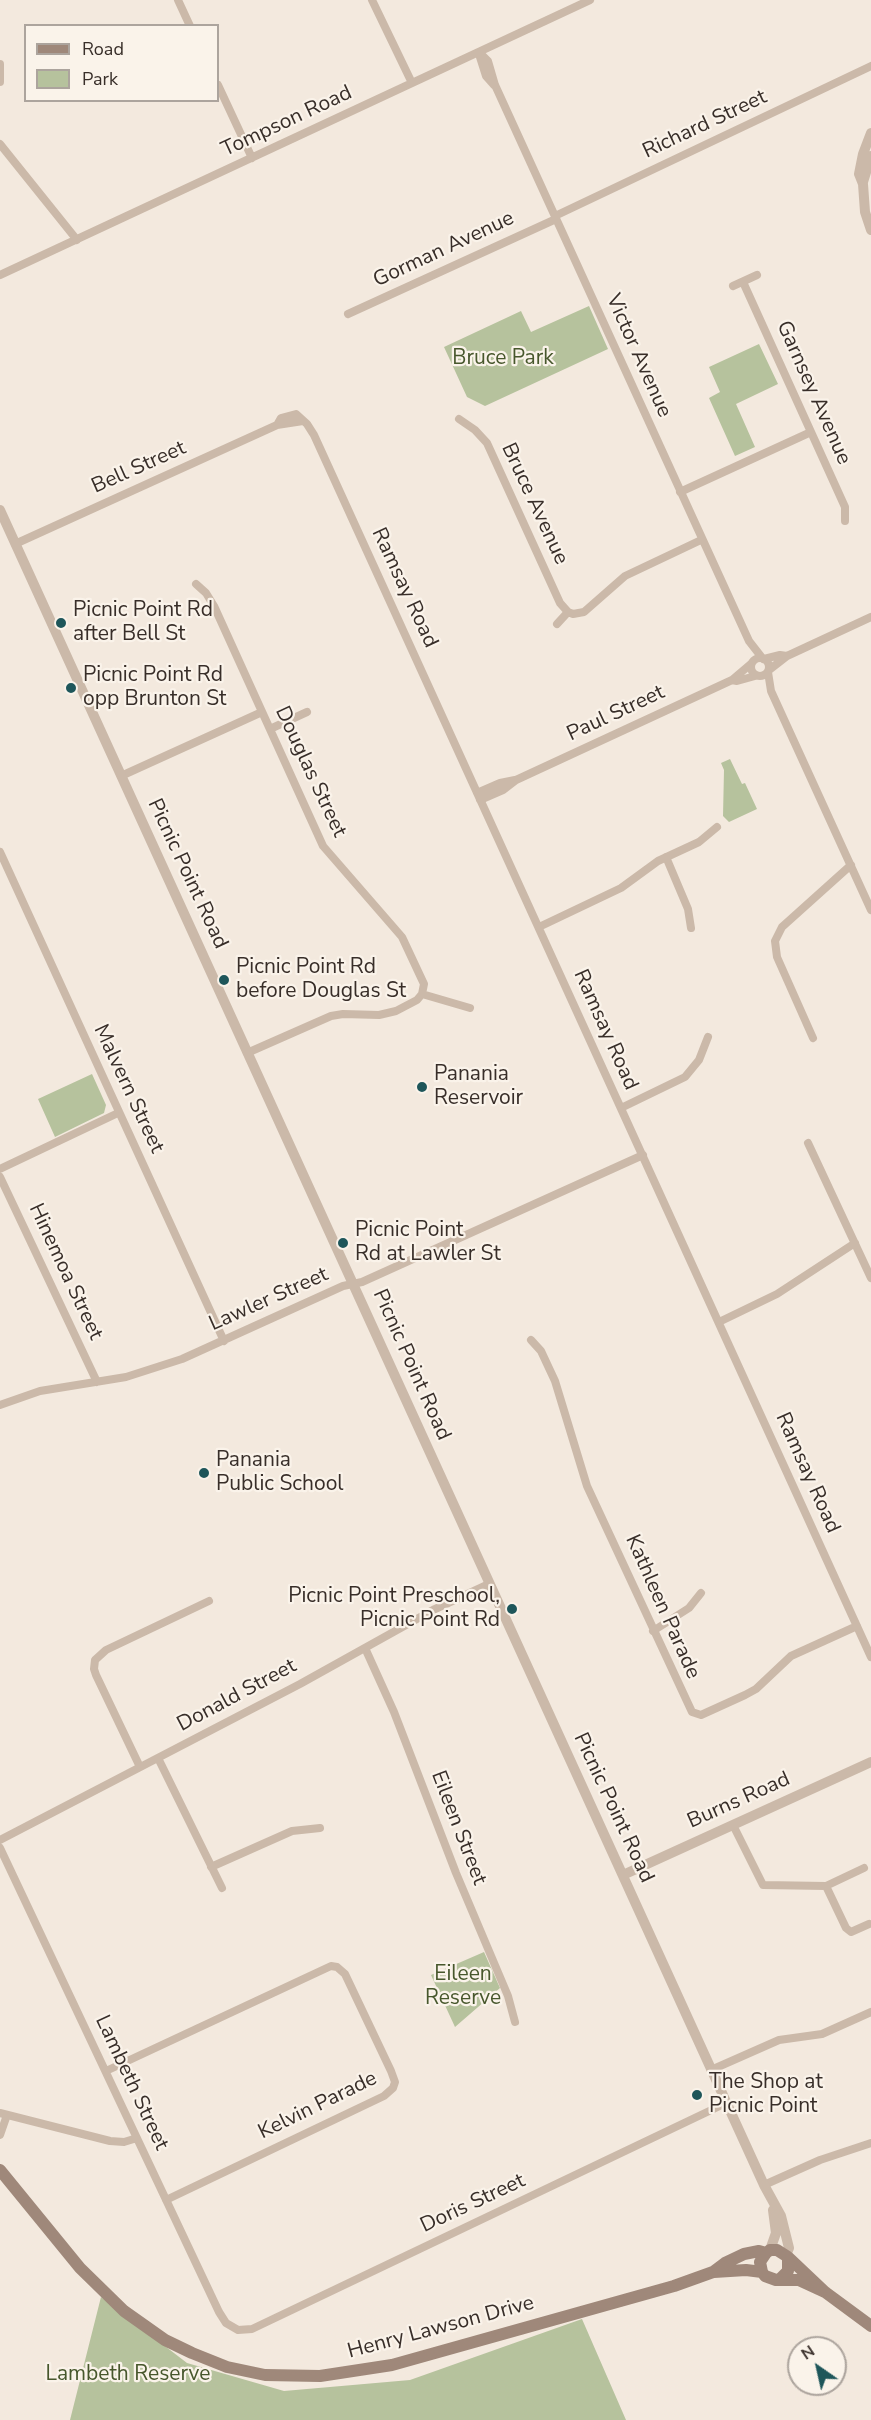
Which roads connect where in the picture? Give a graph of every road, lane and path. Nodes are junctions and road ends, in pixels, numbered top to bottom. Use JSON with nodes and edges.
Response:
{"nodes":[{"id":1,"x":178,"y":0,"type":"edge"},
{"id":2,"x":372,"y":0,"type":"edge"},
{"id":3,"x":590,"y":0,"type":"edge"},
{"id":4,"x":189,"y":24,"type":"edge"},
{"id":5,"x":479,"y":52,"type":"junction"},
{"id":6,"x":0,"y":64,"type":"edge"},
{"id":7,"x":871,"y":66,"type":"edge"},
{"id":8,"x":0,"y":82,"type":"edge"},
{"id":9,"x":412,"y":83,"type":"junction"},
{"id":10,"x":219,"y":87,"type":"edge"},
{"id":11,"x":871,"y":133,"type":"edge"},
{"id":12,"x":0,"y":144,"type":"edge"},
{"id":13,"x":871,"y":156,"type":"edge"},
{"id":14,"x":252,"y":158,"type":"junction"},
{"id":15,"x":862,"y":184,"type":"junction"},
{"id":16,"x":555,"y":217,"type":"junction"},
{"id":17,"x":871,"y":230,"type":"edge"},
{"id":18,"x":77,"y":240,"type":"junction"},
{"id":19,"x":0,"y":275,"type":"edge"},
{"id":20,"x":758,"y":275,"type":"dead end"},
{"id":21,"x":743,"y":282,"type":"junction"},
{"id":22,"x":733,"y":286,"type":"dead end"},
{"id":23,"x":348,"y":314,"type":"dead end"},
{"id":24,"x":459,"y":419,"type":"dead end"},
{"id":25,"x":303,"y":421,"type":"joint"},
{"id":26,"x":811,"y":432,"type":"junction"},
{"id":27,"x":680,"y":492,"type":"junction"},
{"id":28,"x":0,"y":510,"type":"edge"},
{"id":29,"x":845,"y":521,"type":"dead end"},
{"id":30,"x":701,"y":540,"type":"junction"},
{"id":31,"x":15,"y":544,"type":"junction"},
{"id":32,"x":196,"y":584,"type":"dead end"},
{"id":33,"x":568,"y":612,"type":"junction"},
{"id":34,"x":871,"y":617,"type":"edge"},
{"id":35,"x":557,"y":624,"type":"dead end"},
{"id":36,"x":749,"y":641,"type":"junction"},
{"id":37,"x":787,"y":656,"type":"junction"},
{"id":38,"x":764,"y":659,"type":"junction"},
{"id":39,"x":752,"y":662,"type":"junction"},
{"id":40,"x":769,"y":671,"type":"junction"},
{"id":41,"x":756,"y":676,"type":"junction"},
{"id":42,"x":732,"y":680,"type":"junction"},
{"id":43,"x":771,"y":691,"type":"junction"},
{"id":44,"x":262,"y":712,"type":"junction"},
{"id":45,"x":307,"y":712,"type":"dead end"},
{"id":46,"x":270,"y":729,"type":"junction"},
{"id":47,"x":121,"y":776,"type":"junction"},
{"id":48,"x":479,"y":796,"type":"junction"},
{"id":49,"x":717,"y":827,"type":"dead end"},
{"id":50,"x":0,"y":852,"type":"edge"},
{"id":51,"x":666,"y":857,"type":"junction"},
{"id":52,"x":851,"y":865,"type":"junction"},
{"id":53,"x":871,"y":910,"type":"edge"},
{"id":54,"x":539,"y":927,"type":"junction"},
{"id":55,"x":691,"y":928,"type":"dead end"},
{"id":56,"x":422,"y":994,"type":"junction"},
{"id":57,"x":470,"y":1008,"type":"dead end"},
{"id":58,"x":708,"y":1037,"type":"dead end"},
{"id":59,"x":813,"y":1038,"type":"dead end"},
{"id":60,"x":247,"y":1053,"type":"junction"},
{"id":61,"x":621,"y":1108,"type":"junction"},
{"id":62,"x":118,"y":1113,"type":"junction"},
{"id":63,"x":808,"y":1143,"type":"dead end"},
{"id":64,"x":643,"y":1155,"type":"junction"},
{"id":65,"x":0,"y":1169,"type":"edge"},
{"id":66,"x":0,"y":1177,"type":"edge"},
{"id":67,"x":855,"y":1243,"type":"junction"},
{"id":68,"x":871,"y":1278,"type":"edge"},
{"id":69,"x":353,"y":1284,"type":"junction"},
{"id":70,"x":718,"y":1322,"type":"junction"},
{"id":71,"x":531,"y":1340,"type":"dead end"},
{"id":72,"x":224,"y":1341,"type":"junction"},
{"id":73,"x":97,"y":1382,"type":"junction"},
{"id":74,"x":0,"y":1405,"type":"edge"},
{"id":75,"x":489,"y":1584,"type":"junction"},
{"id":76,"x":701,"y":1593,"type":"dead end"},
{"id":77,"x":209,"y":1601,"type":"dead end"},
{"id":78,"x":856,"y":1626,"type":"junction"},
{"id":79,"x":653,"y":1631,"type":"junction"},
{"id":80,"x":365,"y":1647,"type":"junction"},
{"id":81,"x":871,"y":1657,"type":"edge"},
{"id":82,"x":158,"y":1758,"type":"junction"},
{"id":83,"x":871,"y":1762,"type":"edge"},
{"id":84,"x":140,"y":1767,"type":"junction"},
{"id":85,"x":733,"y":1825,"type":"junction"},
{"id":86,"x":320,"y":1827,"type":"dead end"},
{"id":87,"x":0,"y":1840,"type":"edge"},
{"id":88,"x":0,"y":1848,"type":"edge"},
{"id":89,"x":211,"y":1867,"type":"junction"},
{"id":90,"x":864,"y":1868,"type":"dead end"},
{"id":91,"x":622,"y":1875,"type":"junction"},
{"id":92,"x":826,"y":1886,"type":"junction"},
{"id":93,"x":222,"y":1888,"type":"dead end"},
{"id":94,"x":869,"y":1924,"type":"dead end"},
{"id":95,"x":871,"y":2012,"type":"edge"},
{"id":96,"x":515,"y":2022,"type":"dead end"},
{"id":97,"x":711,"y":2070,"type":"junction"},
{"id":98,"x":106,"y":2072,"type":"junction"},
{"id":99,"x":726,"y":2103,"type":"junction"},
{"id":100,"x":3,"y":2114,"type":"edge"},
{"id":101,"x":0,"y":2135,"type":"edge"},
{"id":102,"x":137,"y":2138,"type":"junction"},
{"id":103,"x":871,"y":2143,"type":"edge"},
{"id":104,"x":0,"y":2170,"type":"edge"},
{"id":105,"x":764,"y":2186,"type":"junction"},
{"id":106,"x":166,"y":2200,"type":"junction"},
{"id":107,"x":772,"y":2204,"type":"junction"},
{"id":108,"x":768,"y":2252,"type":"junction"},
{"id":109,"x":787,"y":2256,"type":"junction"},
{"id":110,"x":713,"y":2272,"type":"junction"},
{"id":111,"x":762,"y":2272,"type":"junction"},
{"id":112,"x":781,"y":2278,"type":"junction"},
{"id":113,"x":825,"y":2292,"type":"junction"},
{"id":114,"x":871,"y":2326,"type":"edge"},
{"id":115,"x":234,"y":2329,"type":"joint"}],
"edges":[{"from":1,"to":4,"type":"street"},
{"from":2,"to":9,"type":"street"},
{"from":3,"to":5,"type":"street","name":"Tompson Road"},
{"from":5,"to":9,"type":"street","name":"Tompson Road"},
{"from":5,"to":16,"type":"street","name":"Victor Avenue"},
{"from":6,"to":8,"type":"street"},
{"from":7,"to":16,"type":"street","name":"Richard Street"},
{"from":9,"to":14,"type":"street","name":"Tompson Road"},
{"from":10,"to":14,"type":"street"},
{"from":11,"to":15,"type":"street"},
{"from":12,"to":18,"type":"street"},
{"from":13,"to":15,"type":"street"},
{"from":14,"to":18,"type":"street","name":"Tompson Road"},
{"from":15,"to":17,"type":"street"},
{"from":16,"to":23,"type":"street","name":"Gorman Avenue"},
{"from":16,"to":27,"type":"street","name":"Victor Avenue"},
{"from":18,"to":19,"type":"street","name":"Tompson Road"},
{"from":20,"to":21,"type":"street"},
{"from":21,"to":22,"type":"street"},
{"from":21,"to":26,"type":"street","name":"Garnsey Avenue"},
{"from":24,"to":33,"type":"street","name":"Bruce Avenue"},
{"from":25,"to":31,"type":"street","name":"Bell Street"},
{"from":25,"to":48,"type":"street","name":"Ramsay Road"},
{"from":26,"to":27,"type":"street"},
{"from":26,"to":29,"type":"street","name":"Garnsey Avenue"},
{"from":27,"to":30,"type":"street","name":"Victor Avenue"},
{"from":28,"to":31,"type":"street","name":"Picnic Point Road"},
{"from":30,"to":33,"type":"street"},
{"from":30,"to":36,"type":"street","name":"Victor Avenue"},
{"from":31,"to":47,"type":"street","name":"Picnic Point Road"},
{"from":32,"to":44,"type":"street","name":"Douglas Street"},
{"from":33,"to":35,"type":"street"},
{"from":34,"to":37,"type":"street"},
{"from":36,"to":38,"type":"street","name":"Victor Avenue"},
{"from":36,"to":39,"type":"street","name":"Victor Avenue"},
{"from":37,"to":38,"type":"street"},
{"from":37,"to":40,"type":"street"},
{"from":38,"to":39,"type":"street"},
{"from":38,"to":40,"type":"street"},
{"from":39,"to":41,"type":"street"},
{"from":39,"to":42,"type":"street","name":"Paul Street"},
{"from":40,"to":41,"type":"street"},
{"from":40,"to":43,"type":"street"},
{"from":41,"to":42,"type":"street","name":"Paul Street"},
{"from":41,"to":43,"type":"street"},
{"from":42,"to":48,"type":"street","name":"Paul Street"},
{"from":43,"to":52,"type":"street"},
{"from":44,"to":46,"type":"street","name":"Douglas Street"},
{"from":44,"to":47,"type":"street"},
{"from":45,"to":46,"type":"street"},
{"from":46,"to":56,"type":"street","name":"Douglas Street"},
{"from":47,"to":60,"type":"street","name":"Picnic Point Road"},
{"from":48,"to":54,"type":"street","name":"Ramsay Road"},
{"from":49,"to":51,"type":"street"},
{"from":50,"to":62,"type":"street","name":"Malvern Street"},
{"from":51,"to":54,"type":"street"},
{"from":51,"to":55,"type":"street"},
{"from":52,"to":53,"type":"street"},
{"from":52,"to":59,"type":"street"},
{"from":54,"to":61,"type":"street","name":"Ramsay Road"},
{"from":56,"to":57,"type":"street"},
{"from":56,"to":60,"type":"street"},
{"from":58,"to":61,"type":"street"},
{"from":60,"to":69,"type":"street","name":"Picnic Point Road"},
{"from":61,"to":64,"type":"street","name":"Ramsay Road"},
{"from":62,"to":65,"type":"street"},
{"from":62,"to":72,"type":"street","name":"Malvern Street"},
{"from":63,"to":67,"type":"street"},
{"from":64,"to":69,"type":"street","name":"Lawler Street"},
{"from":64,"to":70,"type":"street","name":"Ramsay Road"},
{"from":66,"to":73,"type":"street","name":"Hinemoa Street"},
{"from":67,"to":68,"type":"street"},
{"from":67,"to":70,"type":"street"},
{"from":69,"to":72,"type":"street","name":"Lawler Street"},
{"from":69,"to":75,"type":"street","name":"Picnic Point Road"},
{"from":70,"to":78,"type":"street","name":"Ramsay Road"},
{"from":71,"to":79,"type":"street","name":"Kathleen Parade"},
{"from":72,"to":73,"type":"street","name":"Lawler Street"},
{"from":73,"to":74,"type":"street","name":"Lawler Street"},
{"from":75,"to":80,"type":"street","name":"Donald Street"},
{"from":75,"to":91,"type":"street","name":"Picnic Point Road"},
{"from":76,"to":79,"type":"street"},
{"from":77,"to":84,"type":"street"},
{"from":78,"to":79,"type":"street","name":"Kathleen Parade"},
{"from":78,"to":81,"type":"street","name":"Ramsay Road"},
{"from":80,"to":82,"type":"street","name":"Donald Street"},
{"from":80,"to":96,"type":"street","name":"Eileen Street"},
{"from":82,"to":84,"type":"street","name":"Donald Street"},
{"from":82,"to":89,"type":"street"},
{"from":83,"to":85,"type":"street","name":"Burns Road"},
{"from":84,"to":87,"type":"street","name":"Donald Street"},
{"from":85,"to":91,"type":"street","name":"Burns Road"},
{"from":85,"to":92,"type":"street"},
{"from":86,"to":89,"type":"street"},
{"from":88,"to":98,"type":"street","name":"Lambeth Street"},
{"from":89,"to":93,"type":"street"},
{"from":90,"to":92,"type":"street"},
{"from":91,"to":97,"type":"street","name":"Picnic Point Road"},
{"from":92,"to":94,"type":"street"},
{"from":95,"to":97,"type":"street"},
{"from":97,"to":99,"type":"street","name":"Picnic Point Road"},
{"from":98,"to":102,"type":"street","name":"Lambeth Street"},
{"from":98,"to":106,"type":"street","name":"Kelvin Parade"},
{"from":99,"to":105,"type":"street","name":"Picnic Point Road"},
{"from":99,"to":115,"type":"street","name":"Doris Street"},
{"from":100,"to":101,"type":"street"},
{"from":100,"to":102,"type":"street"},
{"from":102,"to":106,"type":"street","name":"Lambeth Street"},
{"from":103,"to":105,"type":"street"},
{"from":104,"to":110,"type":"main road","name":"Henry Lawson Drive"},
{"from":105,"to":107,"type":"street","name":"Picnic Point Road"},
{"from":106,"to":115,"type":"street","name":"Lambeth Street"},
{"from":107,"to":108,"type":"street","name":"Picnic Point Road"},
{"from":107,"to":109,"type":"street","name":"Picnic Point Road"},
{"from":108,"to":109,"type":"main road"},
{"from":108,"to":110,"type":"main road","name":"Henry Lawson Drive"},
{"from":108,"to":111,"type":"main road"},
{"from":109,"to":112,"type":"main road"},
{"from":109,"to":113,"type":"main road"},
{"from":110,"to":111,"type":"main road","name":"Henry Lawson Drive"},
{"from":111,"to":112,"type":"main road"},
{"from":112,"to":113,"type":"main road"},
{"from":113,"to":114,"type":"main road"}]}
